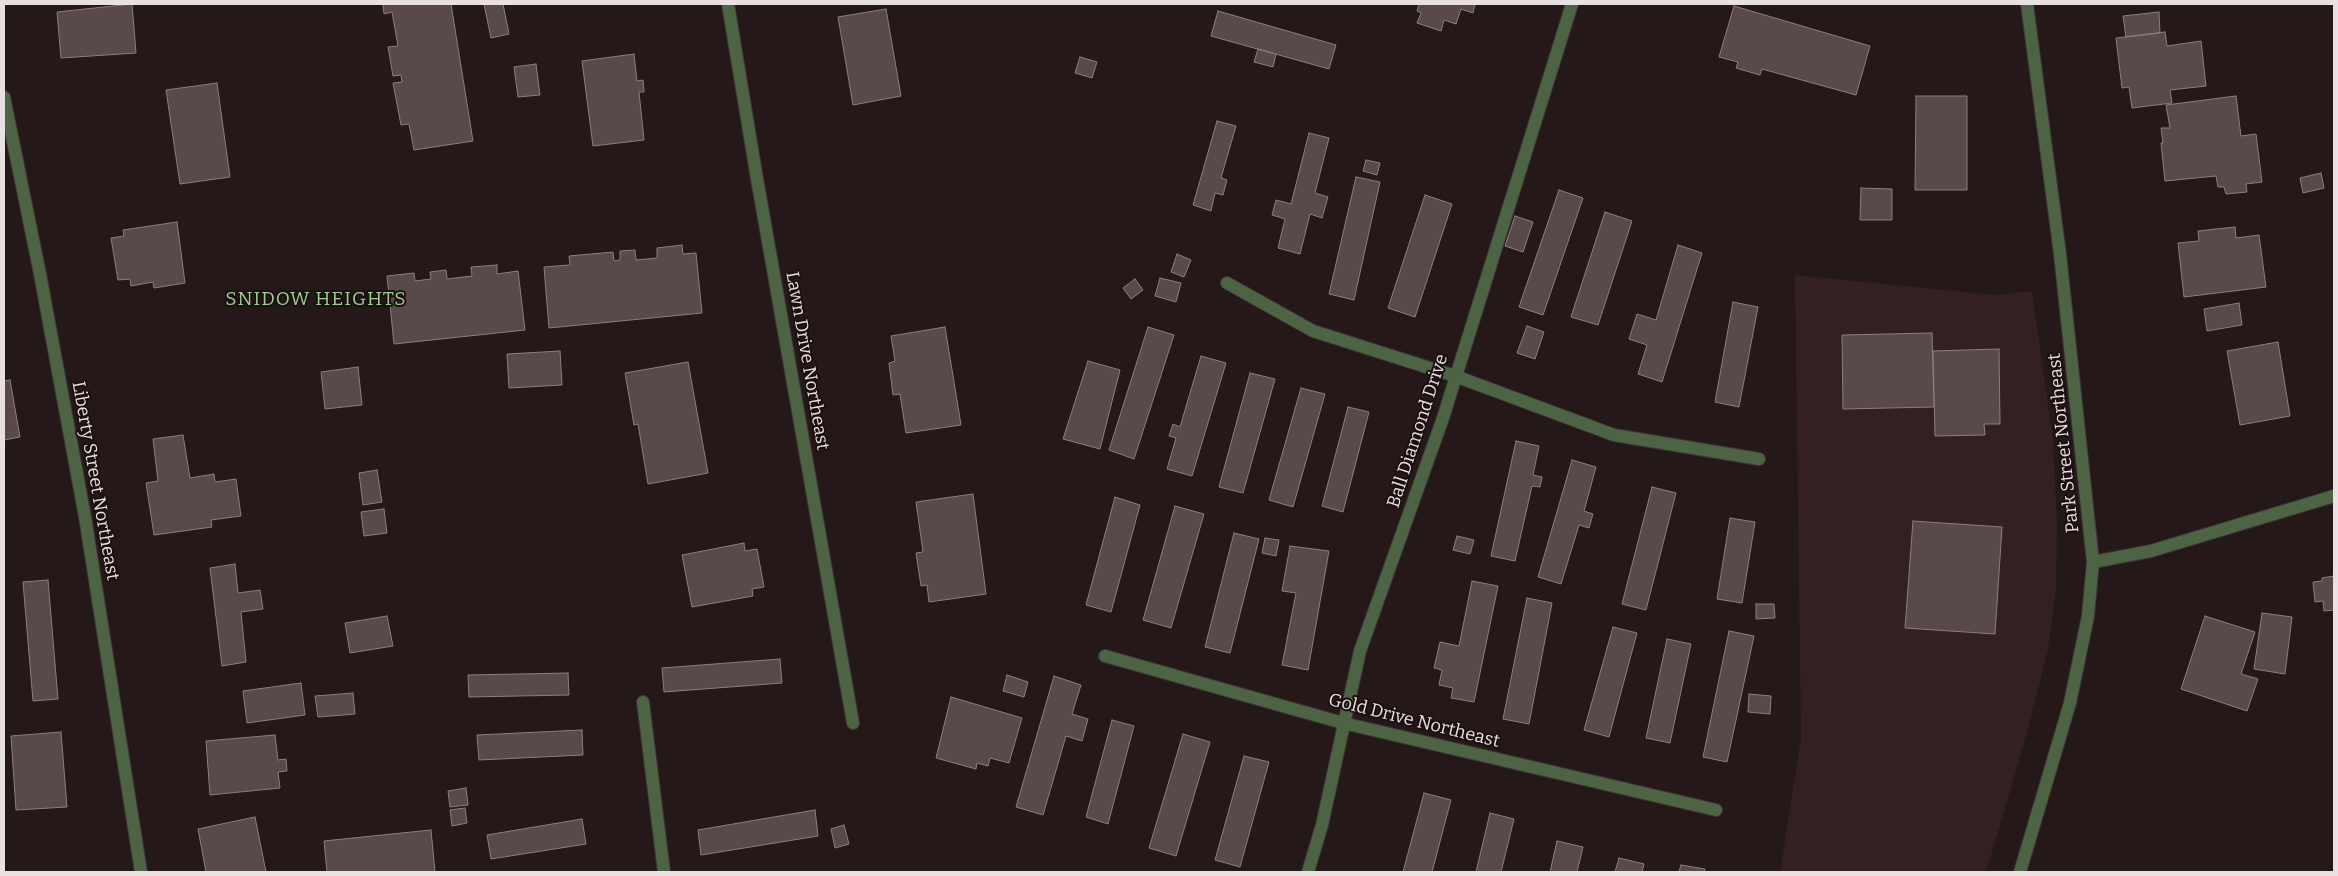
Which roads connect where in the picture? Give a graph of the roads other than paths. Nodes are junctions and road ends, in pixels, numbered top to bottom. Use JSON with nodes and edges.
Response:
{"nodes":[{"id":1,"x":728,"y":4,"type":"edge"},
{"id":2,"x":1572,"y":4,"type":"edge"},
{"id":3,"x":2027,"y":4,"type":"edge"},
{"id":4,"x":4,"y":98,"type":"edge"},
{"id":5,"x":1228,"y":283,"type":"dead end"},
{"id":6,"x":1455,"y":376,"type":"junction"},
{"id":7,"x":1759,"y":459,"type":"dead end"},
{"id":8,"x":2334,"y":496,"type":"edge"},
{"id":9,"x":2093,"y":562,"type":"junction"},
{"id":10,"x":1105,"y":656,"type":"dead end"},
{"id":11,"x":643,"y":702,"type":"dead end"},
{"id":12,"x":854,"y":723,"type":"dead end"},
{"id":13,"x":1343,"y":723,"type":"junction"},
{"id":14,"x":1716,"y":810,"type":"dead end"},
{"id":15,"x":141,"y":872,"type":"edge"},
{"id":16,"x":664,"y":872,"type":"edge"},
{"id":17,"x":1308,"y":872,"type":"edge"},
{"id":18,"x":2020,"y":872,"type":"edge"}],
"edges":[{"from":1,"to":12,"type":"street","name":"Lawn Drive Northeast"},
{"from":2,"to":6,"type":"street","name":"Ball Diamond Drive"},
{"from":3,"to":9,"type":"street","name":"Park Street Northeast"},
{"from":4,"to":15,"type":"street","name":"Liberty Street Northeast"},
{"from":5,"to":6,"type":"street"},
{"from":6,"to":7,"type":"street"},
{"from":6,"to":13,"type":"street","name":"Ball Diamond Drive"},
{"from":8,"to":9,"type":"street"},
{"from":9,"to":18,"type":"street","name":"Park Street Northeast"},
{"from":10,"to":13,"type":"street","name":"Gold Drive Northeast"},
{"from":11,"to":16,"type":"street"},
{"from":13,"to":14,"type":"street","name":"Gold Drive Northeast"},
{"from":13,"to":17,"type":"street","name":"Ball Diamond Drive"}]}
